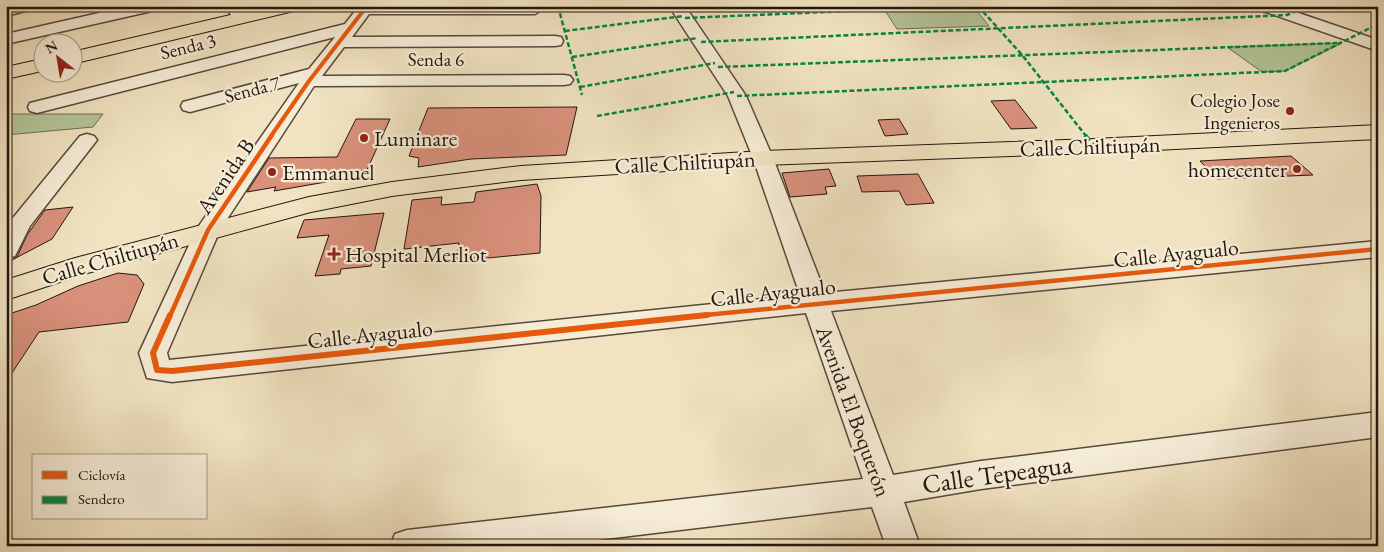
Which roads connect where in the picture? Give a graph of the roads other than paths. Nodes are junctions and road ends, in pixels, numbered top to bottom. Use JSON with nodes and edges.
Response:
{"nodes":[{"id":1,"x":28,"y":6,"type":"edge"},
{"id":2,"x":152,"y":6,"type":"edge"},
{"id":3,"x":292,"y":6,"type":"edge"},
{"id":4,"x":677,"y":6,"type":"edge"},
{"id":5,"x":1262,"y":6,"type":"edge"},
{"id":6,"x":366,"y":8,"type":"edge"},
{"id":7,"x":535,"y":9,"type":"dead end"},
{"id":8,"x":6,"y":11,"type":"edge"},
{"id":9,"x":237,"y":12,"type":"edge"},
{"id":10,"x":344,"y":35,"type":"junction"},
{"id":11,"x":6,"y":38,"type":"edge"},
{"id":12,"x":555,"y":41,"type":"dead end"},
{"id":13,"x":1378,"y":46,"type":"edge"},
{"id":14,"x":82,"y":55,"type":"edge"},
{"id":15,"x":32,"y":67,"type":"edge"},
{"id":16,"x":6,"y":73,"type":"edge"},
{"id":17,"x":312,"y":77,"type":"junction"},
{"id":18,"x":564,"y":80,"type":"dead end"},
{"id":19,"x":190,"y":106,"type":"dead end"},
{"id":20,"x":37,"y":108,"type":"dead end"},
{"id":21,"x":1378,"y":132,"type":"edge"},
{"id":22,"x":87,"y":140,"type":"dead end"},
{"id":23,"x":764,"y":158,"type":"junction"},
{"id":24,"x":208,"y":230,"type":"junction"},
{"id":25,"x":1378,"y":249,"type":"edge"},
{"id":26,"x":6,"y":250,"type":"edge"},
{"id":27,"x":6,"y":290,"type":"edge"},
{"id":28,"x":816,"y":304,"type":"junction"},
{"id":29,"x":172,"y":371,"type":"joint"},
{"id":30,"x":1378,"y":424,"type":"edge"},
{"id":31,"x":883,"y":491,"type":"junction"},
{"id":32,"x":407,"y":546,"type":"edge"},
{"id":33,"x":903,"y":546,"type":"edge"}],
"edges":[{"from":1,"to":8,"type":"street"},
{"from":2,"to":11,"type":"street"},
{"from":3,"to":9,"type":"main road"},
{"from":4,"to":23,"type":"street","name":"Avenida El Boquerón"},
{"from":5,"to":13,"type":"street"},
{"from":6,"to":7,"type":"street"},
{"from":6,"to":10,"type":"street","name":"Avenida B"},
{"from":9,"to":14,"type":"main road"},
{"from":10,"to":12,"type":"street","name":"Senda 3"},
{"from":10,"to":17,"type":"street","name":"Avenida B"},
{"from":10,"to":20,"type":"street","name":"Senda 3"},
{"from":15,"to":16,"type":"main road"},
{"from":17,"to":18,"type":"street","name":"Senda 6"},
{"from":17,"to":19,"type":"street","name":"Senda 7"},
{"from":17,"to":24,"type":"street","name":"Avenida B"},
{"from":21,"to":23,"type":"main road","name":"Calle Chiltiupán"},
{"from":22,"to":26,"type":"street"},
{"from":23,"to":24,"type":"main road","name":"Calle Chiltiupán"},
{"from":23,"to":28,"type":"street","name":"Avenida El Boquerón"},
{"from":24,"to":27,"type":"main road","name":"Calle Chiltiupán"},
{"from":24,"to":29,"type":"street","name":"Avenida B"},
{"from":25,"to":28,"type":"street","name":"Calle Ayagualo"},
{"from":28,"to":29,"type":"street","name":"Calle Ayagualo"},
{"from":28,"to":31,"type":"street","name":"Avenida El Boquerón"},
{"from":30,"to":31,"type":"street","name":"Calle Tepeagua"},
{"from":31,"to":32,"type":"street","name":"Calle Tepeagua"},
{"from":31,"to":33,"type":"street","name":"Avenida El Boquerón"}]}
